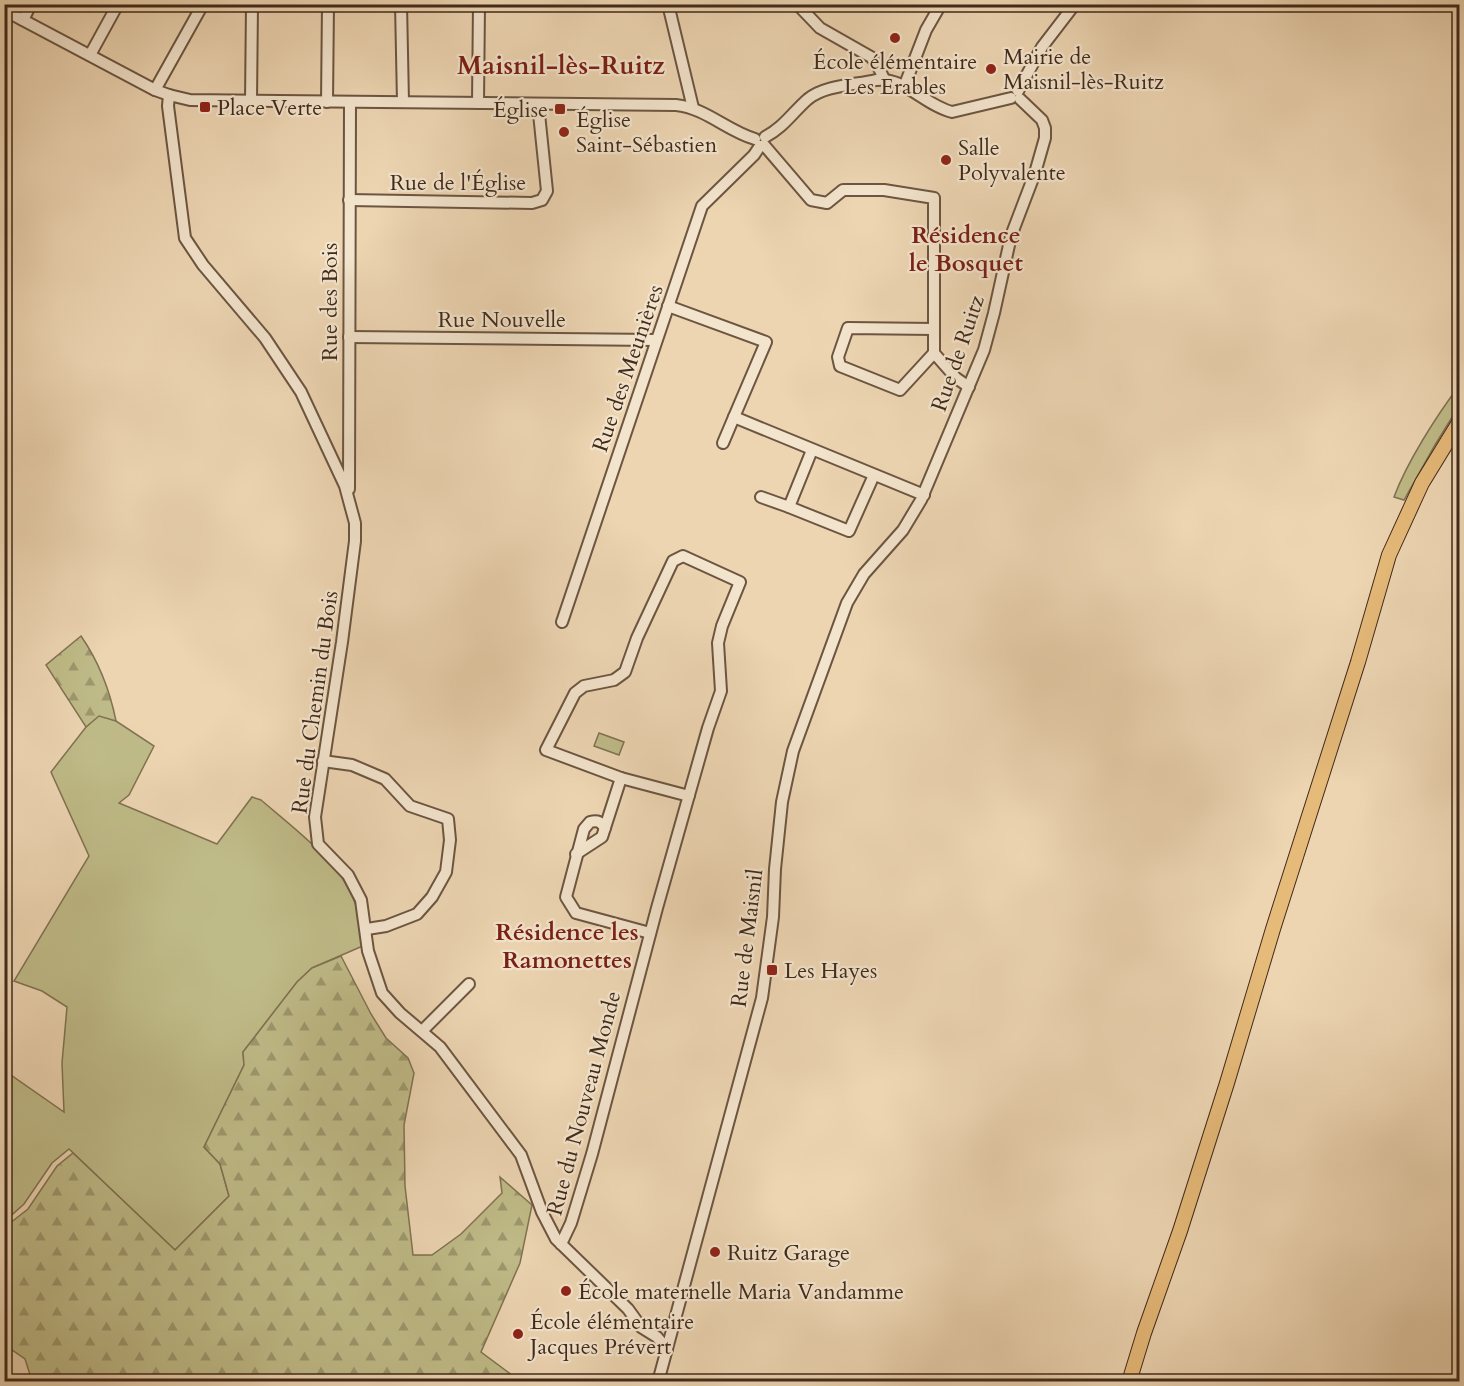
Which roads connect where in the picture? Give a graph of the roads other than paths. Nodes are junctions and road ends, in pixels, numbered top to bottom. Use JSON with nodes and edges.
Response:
{"nodes":[{"id":1,"x":31,"y":4,"type":"edge"},
{"id":2,"x":118,"y":4,"type":"edge"},
{"id":3,"x":202,"y":4,"type":"edge"},
{"id":4,"x":252,"y":4,"type":"edge"},
{"id":5,"x":328,"y":4,"type":"edge"},
{"id":6,"x":401,"y":4,"type":"edge"},
{"id":7,"x":479,"y":4,"type":"edge"},
{"id":8,"x":668,"y":4,"type":"edge"},
{"id":9,"x":797,"y":4,"type":"edge"},
{"id":10,"x":941,"y":4,"type":"edge"},
{"id":11,"x":1075,"y":4,"type":"edge"},
{"id":12,"x":4,"y":10,"type":"edge"},
{"id":13,"x":22,"y":20,"type":"junction"},
{"id":14,"x":90,"y":55,"type":"junction"},
{"id":15,"x":884,"y":79,"type":"junction"},
{"id":16,"x":904,"y":87,"type":"junction"},
{"id":17,"x":155,"y":90,"type":"junction"},
{"id":18,"x":169,"y":95,"type":"junction"},
{"id":19,"x":1017,"y":96,"type":"junction"},
{"id":20,"x":251,"y":101,"type":"junction"},
{"id":21,"x":327,"y":102,"type":"junction"},
{"id":22,"x":350,"y":102,"type":"junction"},
{"id":23,"x":403,"y":102,"type":"junction"},
{"id":24,"x":478,"y":103,"type":"junction"},
{"id":25,"x":538,"y":104,"type":"junction"},
{"id":26,"x":693,"y":108,"type":"junction"},
{"id":27,"x":761,"y":142,"type":"junction"},
{"id":28,"x":349,"y":201,"type":"junction"},
{"id":29,"x":668,"y":306,"type":"junction"},
{"id":30,"x":934,"y":329,"type":"junction"},
{"id":31,"x":349,"y":337,"type":"junction"},
{"id":32,"x":656,"y":340,"type":"junction"},
{"id":33,"x":934,"y":353,"type":"junction"},
{"id":34,"x":969,"y":387,"type":"junction"},
{"id":35,"x":734,"y":417,"type":"junction"},
{"id":36,"x":1460,"y":422,"type":"edge"},
{"id":37,"x":723,"y":443,"type":"dead end"},
{"id":38,"x":812,"y":450,"type":"junction"},
{"id":39,"x":874,"y":475,"type":"junction"},
{"id":40,"x":924,"y":495,"type":"junction"},
{"id":41,"x":761,"y":497,"type":"dead end"},
{"id":42,"x":350,"y":502,"type":"junction"},
{"id":43,"x":789,"y":507,"type":"junction"},
{"id":44,"x":864,"y":574,"type":"joint"},
{"id":45,"x":562,"y":622,"type":"dead end"},
{"id":46,"x":323,"y":761,"type":"junction"},
{"id":47,"x":621,"y":778,"type":"junction"},
{"id":48,"x":688,"y":796,"type":"junction"},
{"id":49,"x":605,"y":828,"type":"junction"},
{"id":50,"x":576,"y":854,"type":"junction"},
{"id":51,"x":367,"y":929,"type":"junction"},
{"id":52,"x":650,"y":933,"type":"junction"},
{"id":53,"x":469,"y":984,"type":"dead end"},
{"id":54,"x":422,"y":1031,"type":"junction"},
{"id":55,"x":561,"y":1244,"type":"junction"},
{"id":56,"x":667,"y":1348,"type":"junction"},
{"id":57,"x":658,"y":1382,"type":"edge"},
{"id":58,"x":1129,"y":1382,"type":"edge"}],
"edges":[{"from":1,"to":13,"type":"street"},
{"from":2,"to":14,"type":"street"},
{"from":3,"to":17,"type":"street"},
{"from":4,"to":20,"type":"street"},
{"from":5,"to":21,"type":"street"},
{"from":6,"to":23,"type":"street"},
{"from":7,"to":24,"type":"street"},
{"from":8,"to":26,"type":"street"},
{"from":9,"to":15,"type":"street"},
{"from":10,"to":16,"type":"street"},
{"from":11,"to":19,"type":"street"},
{"from":12,"to":13,"type":"street"},
{"from":13,"to":14,"type":"street"},
{"from":14,"to":17,"type":"street"},
{"from":15,"to":16,"type":"street"},
{"from":15,"to":27,"type":"street","name":"Rue des Meunières"},
{"from":16,"to":19,"type":"street"},
{"from":17,"to":18,"type":"street"},
{"from":18,"to":20,"type":"street"},
{"from":18,"to":42,"type":"street","name":"Rue du Chemin du Bois"},
{"from":19,"to":34,"type":"street","name":"Rue de Ruitz"},
{"from":20,"to":21,"type":"street"},
{"from":21,"to":22,"type":"street"},
{"from":22,"to":23,"type":"street"},
{"from":22,"to":28,"type":"street","name":"Rue des Bois"},
{"from":23,"to":24,"type":"street"},
{"from":24,"to":25,"type":"street"},
{"from":25,"to":26,"type":"street"},
{"from":25,"to":28,"type":"street","name":"Rue de l'Église"},
{"from":26,"to":27,"type":"street"},
{"from":27,"to":29,"type":"street","name":"Rue des Meunières"},
{"from":27,"to":30,"type":"street"},
{"from":28,"to":31,"type":"street","name":"Rue des Bois"},
{"from":29,"to":32,"type":"street","name":"Rue des Meunières"},
{"from":29,"to":35,"type":"street"},
{"from":30,"to":33,"type":"street"},
{"from":30,"to":33,"type":"street"},
{"from":31,"to":32,"type":"street","name":"Rue Nouvelle"},
{"from":31,"to":42,"type":"street","name":"Rue des Bois"},
{"from":32,"to":45,"type":"street","name":"Rue des Meunières"},
{"from":33,"to":34,"type":"street"},
{"from":34,"to":40,"type":"street","name":"Rue de Ruitz"},
{"from":35,"to":37,"type":"street"},
{"from":35,"to":38,"type":"street"},
{"from":36,"to":58,"type":"main road"},
{"from":38,"to":39,"type":"street"},
{"from":38,"to":43,"type":"street"},
{"from":39,"to":40,"type":"street"},
{"from":39,"to":43,"type":"street"},
{"from":40,"to":44,"type":"street","name":"Rue de Ruitz"},
{"from":41,"to":43,"type":"street"},
{"from":42,"to":46,"type":"street","name":"Rue du Chemin du Bois"},
{"from":44,"to":56,"type":"street","name":"Rue de Maisnil"},
{"from":46,"to":51,"type":"street","name":"Rue du Chemin du Bois"},
{"from":46,"to":51,"type":"street"},
{"from":47,"to":48,"type":"street"},
{"from":47,"to":48,"type":"street","name":"Rue du Nouveau Monde"},
{"from":47,"to":49,"type":"street"},
{"from":48,"to":52,"type":"street","name":"Rue du Nouveau Monde"},
{"from":49,"to":50,"type":"street"},
{"from":49,"to":50,"type":"street"},
{"from":50,"to":52,"type":"street"},
{"from":51,"to":54,"type":"street","name":"Rue du Chemin du Bois"},
{"from":52,"to":55,"type":"street","name":"Rue du Nouveau Monde"},
{"from":53,"to":54,"type":"street"},
{"from":54,"to":55,"type":"street","name":"Rue du Chemin du Bois"},
{"from":55,"to":56,"type":"street","name":"Rue du Chemin du Bois"},
{"from":56,"to":57,"type":"street","name":"Rue de Maisnil"}]}
